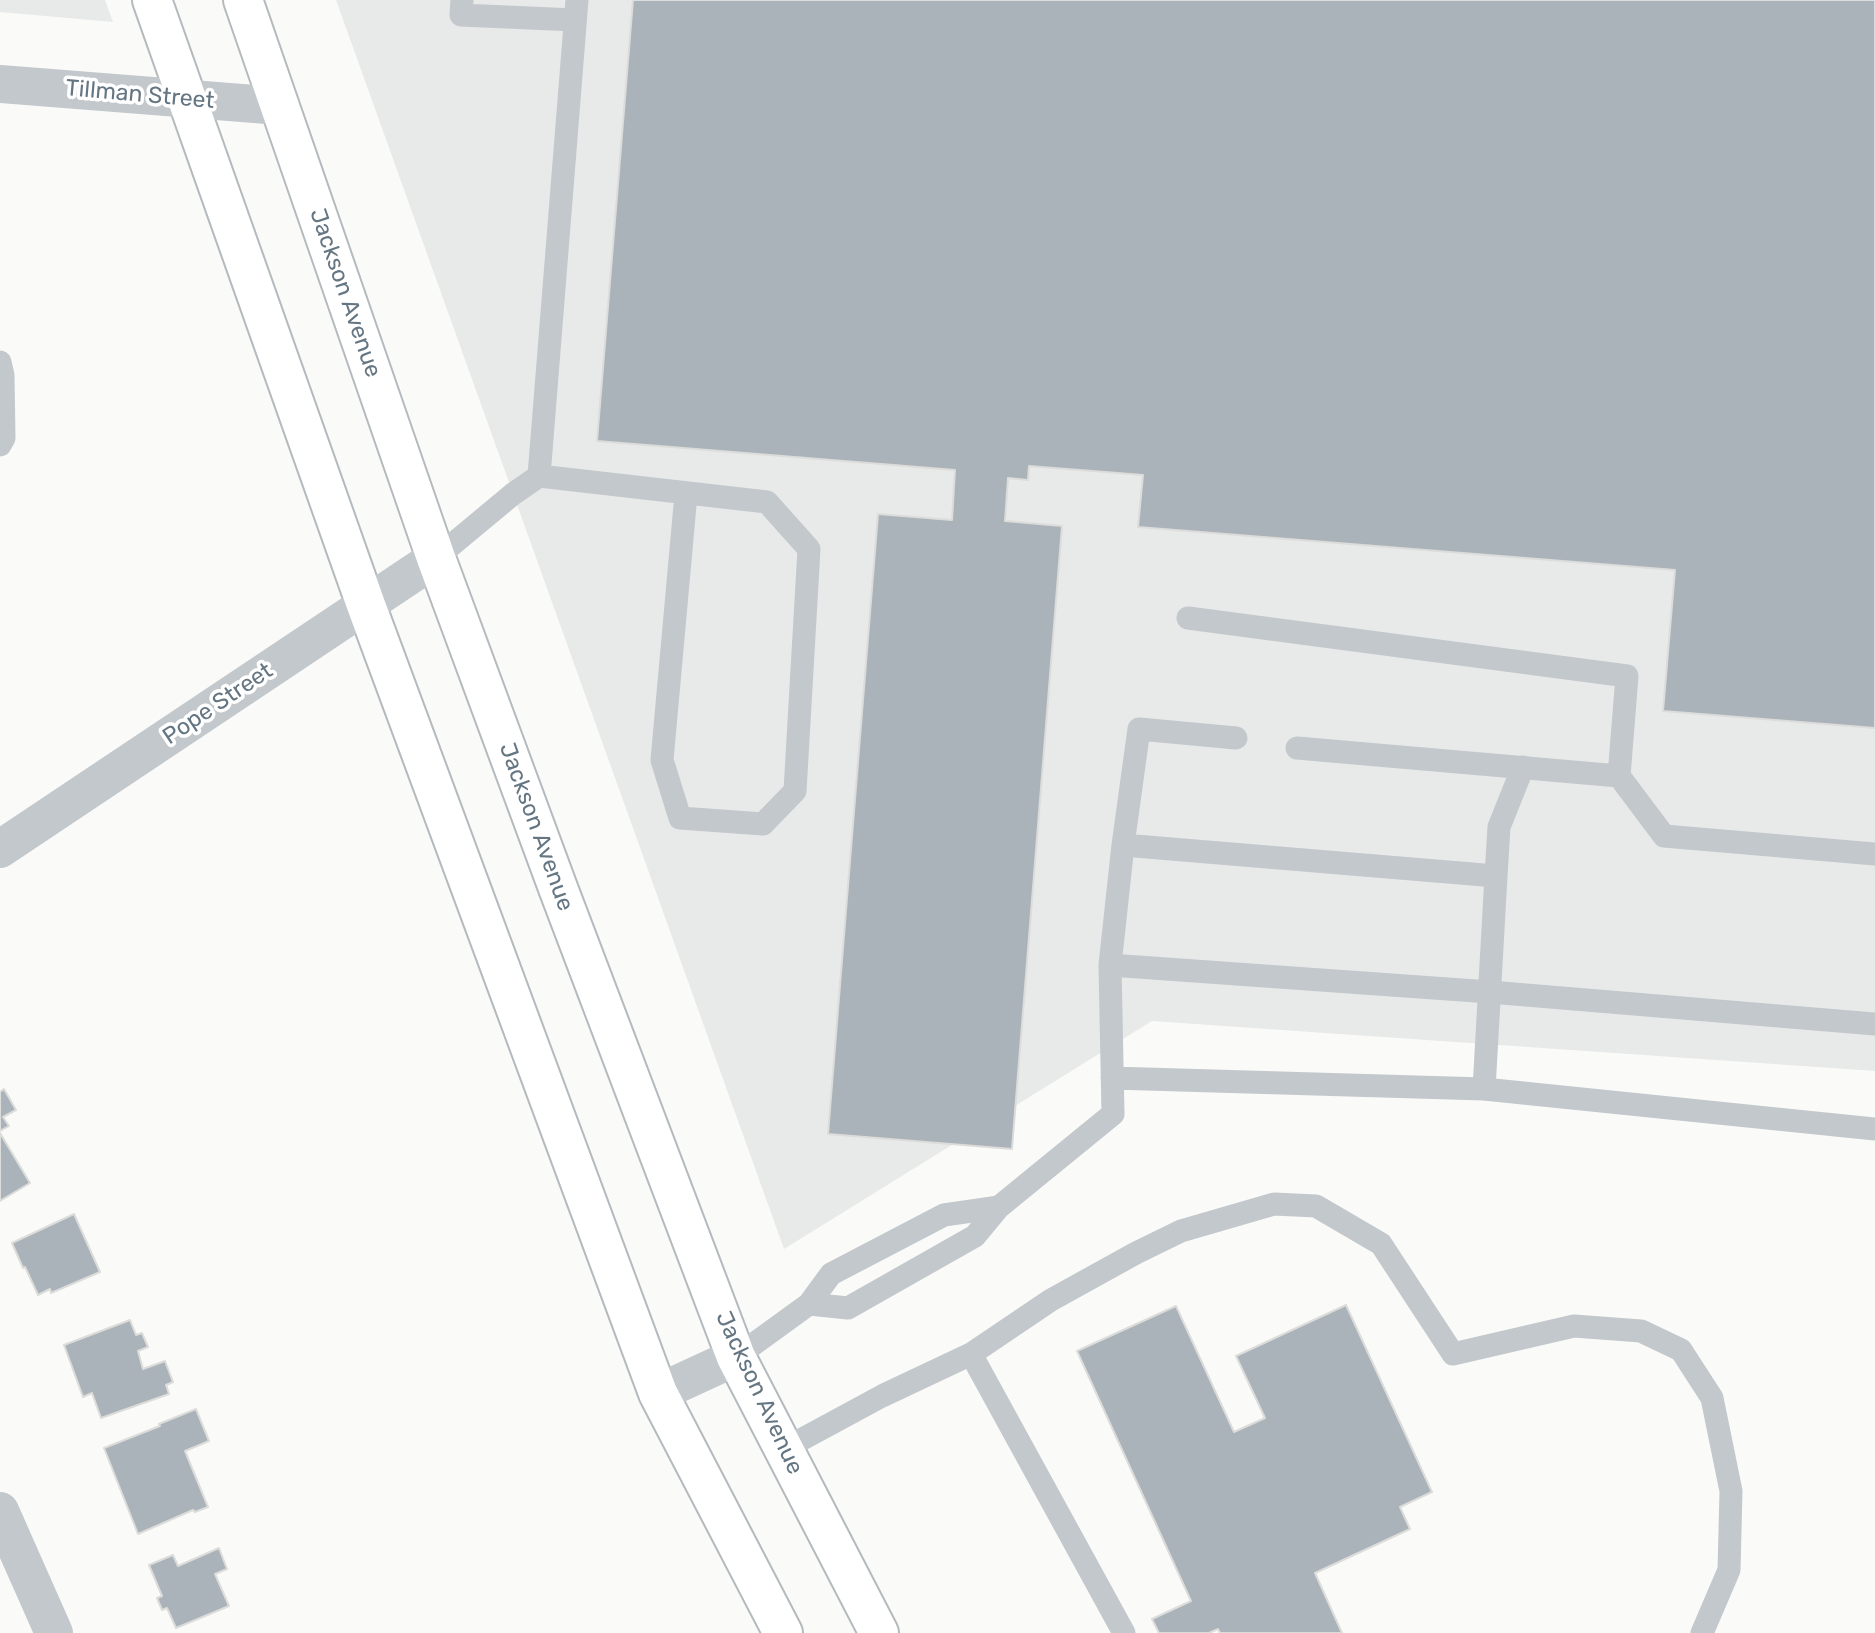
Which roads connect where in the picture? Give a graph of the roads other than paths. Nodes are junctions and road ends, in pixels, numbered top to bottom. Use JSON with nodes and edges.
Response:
{"nodes":[{"id":1,"x":152,"y":0,"type":"edge"},
{"id":2,"x":243,"y":0,"type":"edge"},
{"id":3,"x":461,"y":7,"type":"edge"},
{"id":4,"x":576,"y":10,"type":"edge"},
{"id":5,"x":0,"y":84,"type":"edge"},
{"id":6,"x":187,"y":99,"type":"junction"},
{"id":7,"x":280,"y":106,"type":"junction"},
{"id":8,"x":0,"y":362,"type":"edge"},
{"id":9,"x":0,"y":445,"type":"edge"},
{"id":10,"x":539,"y":476,"type":"junction"},
{"id":11,"x":686,"y":494,"type":"junction"},
{"id":12,"x":436,"y":558,"type":"junction"},
{"id":13,"x":366,"y":605,"type":"junction"},
{"id":14,"x":1188,"y":618,"type":"dead end"},
{"id":15,"x":1236,"y":738,"type":"dead end"},
{"id":16,"x":1297,"y":748,"type":"dead end"},
{"id":17,"x":1523,"y":767,"type":"junction"},
{"id":18,"x":1619,"y":776,"type":"junction"},
{"id":19,"x":1123,"y":845,"type":"junction"},
{"id":20,"x":0,"y":849,"type":"edge"},
{"id":21,"x":1875,"y":854,"type":"edge"},
{"id":22,"x":1496,"y":876,"type":"junction"},
{"id":23,"x":1110,"y":965,"type":"junction"},
{"id":24,"x":1490,"y":992,"type":"junction"},
{"id":25,"x":1875,"y":1024,"type":"edge"},
{"id":26,"x":1112,"y":1078,"type":"junction"},
{"id":27,"x":1484,"y":1088,"type":"junction"},
{"id":28,"x":1875,"y":1129,"type":"edge"},
{"id":29,"x":999,"y":1207,"type":"junction"},
{"id":30,"x":808,"y":1304,"type":"junction"},
{"id":31,"x":971,"y":1354,"type":"junction"},
{"id":32,"x":737,"y":1357,"type":"junction"},
{"id":33,"x":658,"y":1393,"type":"junction"},
{"id":34,"x":784,"y":1449,"type":"junction"},
{"id":35,"x":0,"y":1511,"type":"edge"},
{"id":36,"x":12,"y":1574,"type":"edge"},
{"id":37,"x":54,"y":1633,"type":"edge"},
{"id":38,"x":783,"y":1633,"type":"edge"},
{"id":39,"x":880,"y":1633,"type":"edge"},
{"id":40,"x":1124,"y":1633,"type":"edge"},
{"id":41,"x":1702,"y":1633,"type":"edge"}],
"edges":[{"from":1,"to":6,"type":"main road"},
{"from":2,"to":7,"type":"main road","name":"Jackson Avenue"},
{"from":3,"to":4,"type":"lane"},
{"from":4,"to":10,"type":"lane"},
{"from":5,"to":6,"type":"street","name":"Tillman Street"},
{"from":6,"to":7,"type":"street","name":"Tillman Street"},
{"from":6,"to":13,"type":"main road"},
{"from":7,"to":12,"type":"main road","name":"Jackson Avenue"},
{"from":8,"to":9,"type":"lane"},
{"from":10,"to":11,"type":"lane"},
{"from":10,"to":12,"type":"lane"},
{"from":11,"to":11,"type":"lane"},
{"from":12,"to":13,"type":"street","name":"Pope Street"},
{"from":12,"to":32,"type":"main road","name":"Jackson Avenue"},
{"from":13,"to":20,"type":"street","name":"Pope Street"},
{"from":13,"to":33,"type":"main road"},
{"from":14,"to":18,"type":"lane"},
{"from":15,"to":19,"type":"lane"},
{"from":16,"to":17,"type":"lane"},
{"from":17,"to":18,"type":"lane"},
{"from":17,"to":22,"type":"lane"},
{"from":18,"to":21,"type":"lane"},
{"from":19,"to":22,"type":"lane"},
{"from":19,"to":23,"type":"lane"},
{"from":22,"to":24,"type":"lane"},
{"from":23,"to":24,"type":"lane"},
{"from":23,"to":26,"type":"lane"},
{"from":24,"to":25,"type":"lane"},
{"from":24,"to":27,"type":"lane"},
{"from":26,"to":27,"type":"lane"},
{"from":26,"to":29,"type":"lane"},
{"from":27,"to":28,"type":"lane"},
{"from":29,"to":30,"type":"lane"},
{"from":29,"to":30,"type":"lane"},
{"from":30,"to":32,"type":"lane"},
{"from":31,"to":34,"type":"lane"},
{"from":31,"to":40,"type":"lane"},
{"from":31,"to":41,"type":"lane"},
{"from":32,"to":33,"type":"street"},
{"from":32,"to":34,"type":"main road","name":"Jackson Avenue"},
{"from":33,"to":38,"type":"main road"},
{"from":34,"to":39,"type":"main road","name":"Jackson Avenue"},
{"from":35,"to":36,"type":"street"},
{"from":36,"to":37,"type":"street"}]}
